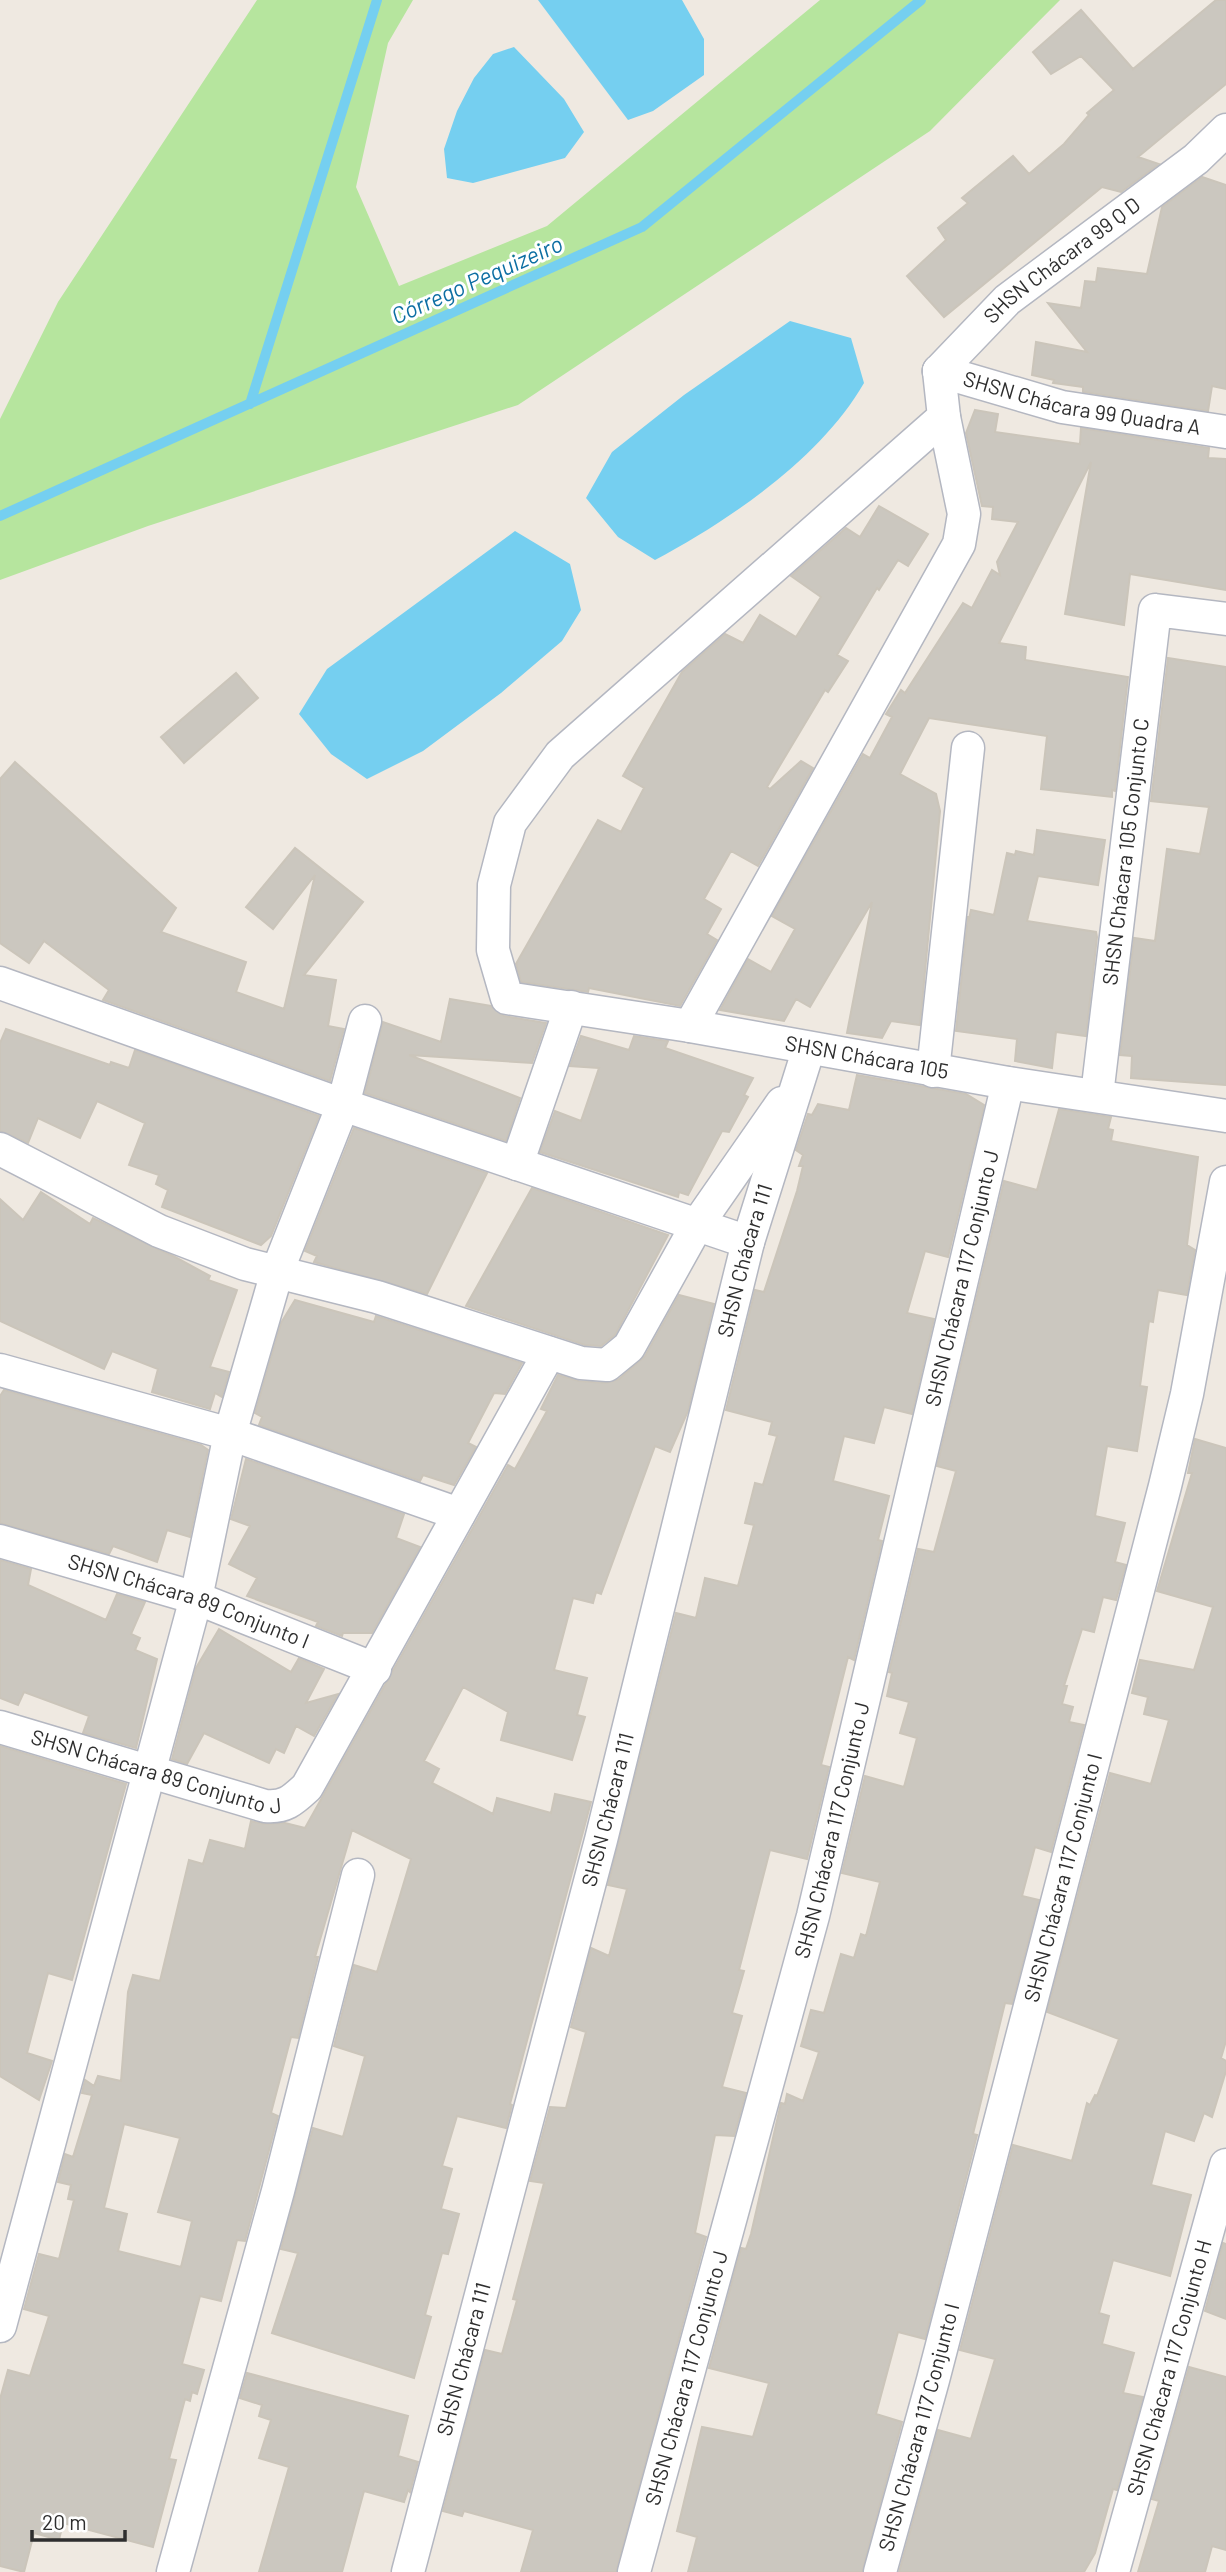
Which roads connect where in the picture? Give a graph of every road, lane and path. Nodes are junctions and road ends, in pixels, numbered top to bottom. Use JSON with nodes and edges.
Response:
{"nodes":[{"id":1,"x":1226,"y":130,"type":"edge"},
{"id":2,"x":1211,"y":160,"type":"edge"},
{"id":3,"x":939,"y":371,"type":"junction"},
{"id":4,"x":944,"y":417,"type":"junction"},
{"id":5,"x":1226,"y":432,"type":"edge"},
{"id":6,"x":1226,"y":619,"type":"edge"},
{"id":7,"x":968,"y":748,"type":"dead end"},
{"id":8,"x":0,"y":983,"type":"edge"},
{"id":9,"x":571,"y":1007,"type":"junction"},
{"id":10,"x":365,"y":1021,"type":"dead end"},
{"id":11,"x":690,"y":1026,"type":"junction"},
{"id":12,"x":809,"y":1048,"type":"junction"},
{"id":13,"x":933,"y":1070,"type":"junction"},
{"id":14,"x":797,"y":1081,"type":"junction"},
{"id":15,"x":1007,"y":1083,"type":"junction"},
{"id":16,"x":1097,"y":1095,"type":"junction"},
{"id":17,"x":343,"y":1105,"type":"junction"},
{"id":18,"x":1226,"y":1116,"type":"edge"},
{"id":19,"x":0,"y":1149,"type":"edge"},
{"id":20,"x":517,"y":1164,"type":"junction"},
{"id":21,"x":1226,"y":1182,"type":"edge"},
{"id":22,"x":697,"y":1225,"type":"junction"},
{"id":23,"x":748,"y":1242,"type":"junction"},
{"id":24,"x":277,"y":1272,"type":"junction"},
{"id":25,"x":549,"y":1353,"type":"junction"},
{"id":26,"x":0,"y":1370,"type":"edge"},
{"id":27,"x":230,"y":1434,"type":"junction"},
{"id":28,"x":459,"y":1514,"type":"junction"},
{"id":29,"x":0,"y":1541,"type":"edge"},
{"id":30,"x":196,"y":1598,"type":"junction"},
{"id":31,"x":375,"y":1669,"type":"junction"},
{"id":32,"x":0,"y":1727,"type":"edge"},
{"id":33,"x":149,"y":1773,"type":"junction"},
{"id":34,"x":358,"y":1875,"type":"dead end"},
{"id":35,"x":1226,"y":2165,"type":"edge"},
{"id":36,"x":0,"y":2326,"type":"edge"},
{"id":37,"x":173,"y":2572,"type":"edge"},
{"id":38,"x":408,"y":2572,"type":"edge"},
{"id":39,"x":634,"y":2572,"type":"edge"},
{"id":40,"x":880,"y":2572,"type":"edge"},
{"id":41,"x":1113,"y":2572,"type":"edge"}],
"edges":[{"from":1,"to":2,"type":"street","name":"SHSN Chácara 99 Q D"},
{"from":2,"to":3,"type":"street","name":"SHSN Chácara 99 Q D"},
{"from":3,"to":4,"type":"street"},
{"from":3,"to":5,"type":"street","name":"SHSN Chácara 99 Quadra A"},
{"from":4,"to":9,"type":"street","name":"SHSN Chácara 105"},
{"from":4,"to":11,"type":"street"},
{"from":6,"to":16,"type":"street","name":"SHSN Chácara 105 Conjunto C"},
{"from":7,"to":13,"type":"street"},
{"from":8,"to":17,"type":"street"},
{"from":9,"to":11,"type":"street","name":"SHSN Chácara 105"},
{"from":9,"to":20,"type":"street"},
{"from":10,"to":17,"type":"street"},
{"from":11,"to":12,"type":"street","name":"SHSN Chácara 105"},
{"from":12,"to":13,"type":"street","name":"SHSN Chácara 105"},
{"from":12,"to":14,"type":"street","name":"SHSN Chácara 111"},
{"from":13,"to":15,"type":"street","name":"SHSN Chácara 105"},
{"from":14,"to":22,"type":"street"},
{"from":14,"to":23,"type":"street","name":"SHSN Chácara 111"},
{"from":15,"to":16,"type":"street","name":"SHSN Chácara 105"},
{"from":15,"to":39,"type":"street","name":"SHSN Chácara 117 Conjunto J"},
{"from":16,"to":18,"type":"street","name":"SHSN Chácara 105"},
{"from":17,"to":20,"type":"street"},
{"from":17,"to":24,"type":"street"},
{"from":19,"to":24,"type":"street"},
{"from":20,"to":22,"type":"street"},
{"from":21,"to":40,"type":"street","name":"SHSN Chácara 117 Conjunto I"},
{"from":22,"to":23,"type":"street"},
{"from":22,"to":25,"type":"street"},
{"from":23,"to":38,"type":"street","name":"SHSN Chácara 111"},
{"from":24,"to":25,"type":"street"},
{"from":24,"to":27,"type":"street"},
{"from":25,"to":28,"type":"street"},
{"from":26,"to":27,"type":"street"},
{"from":27,"to":28,"type":"street"},
{"from":27,"to":30,"type":"street"},
{"from":28,"to":31,"type":"street"},
{"from":29,"to":30,"type":"street","name":"SHSN Chácara 89 Conjunto I"},
{"from":30,"to":31,"type":"street","name":"SHSN Chácara 89 Conjunto I"},
{"from":30,"to":33,"type":"street"},
{"from":31,"to":33,"type":"street","name":"SHSN Chácara 89 Conjunto J"},
{"from":32,"to":33,"type":"street","name":"SHSN Chácara 89 Conjunto J"},
{"from":33,"to":36,"type":"street"},
{"from":34,"to":37,"type":"street"},
{"from":35,"to":41,"type":"street","name":"SHSN Chácara 117 Conjunto H"}]}
